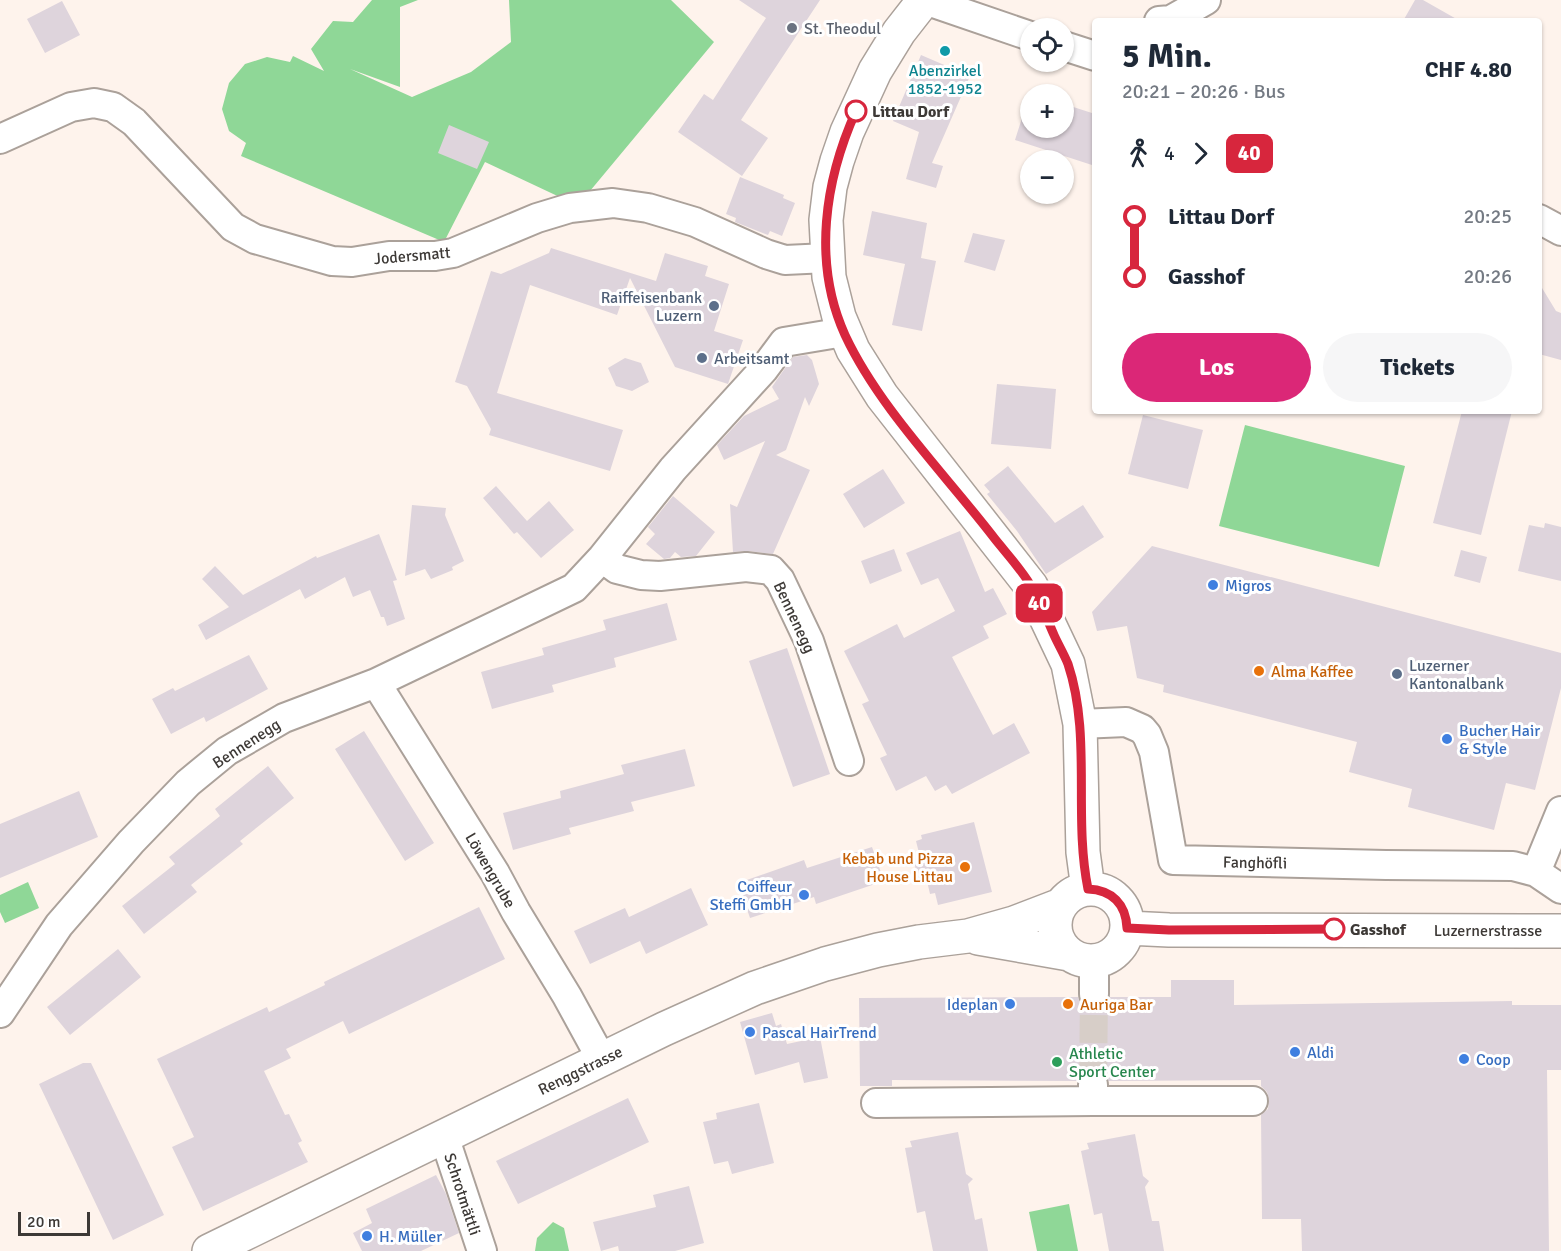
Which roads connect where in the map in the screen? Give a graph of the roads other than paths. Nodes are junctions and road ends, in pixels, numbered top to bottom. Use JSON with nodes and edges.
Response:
{"nodes":[{"id":1,"x":925,"y":0,"type":"edge"},
{"id":2,"x":1206,"y":0,"type":"edge"},
{"id":3,"x":1173,"y":18,"type":"edge"},
{"id":4,"x":1020,"y":33,"type":"edge"},
{"id":5,"x":1074,"y":49,"type":"edge"},
{"id":6,"x":1092,"y":55,"type":"edge"},
{"id":7,"x":0,"y":139,"type":"edge"},
{"id":8,"x":1542,"y":221,"type":"edge"},
{"id":9,"x":1561,"y":231,"type":"edge"},
{"id":10,"x":827,"y":258,"type":"junction"},
{"id":11,"x":844,"y":332,"type":"junction"},
{"id":12,"x":602,"y":558,"type":"junction"},
{"id":13,"x":376,"y":683,"type":"junction"},
{"id":14,"x":1080,"y":724,"type":"junction"},
{"id":15,"x":849,"y":761,"type":"dead end"},
{"id":16,"x":1561,"y":812,"type":"edge"},
{"id":17,"x":1536,"y":872,"type":"junction"},
{"id":18,"x":1561,"y":888,"type":"edge"},
{"id":19,"x":1075,"y":897,"type":"junction"},
{"id":20,"x":1127,"y":928,"type":"junction"},
{"id":21,"x":1561,"y":931,"type":"edge"},
{"id":22,"x":968,"y":936,"type":"junction"},
{"id":23,"x":1082,"y":957,"type":"junction"},
{"id":24,"x":1094,"y":994,"type":"tunnel mouth"},
{"id":25,"x":0,"y":1013,"type":"edge"},
{"id":26,"x":602,"y":1060,"type":"junction"},
{"id":27,"x":1253,"y":1101,"type":"dead end"},
{"id":28,"x":876,"y":1103,"type":"dead end"},
{"id":29,"x":444,"y":1136,"type":"junction"},
{"id":30,"x":209,"y":1251,"type":"edge"},
{"id":31,"x":482,"y":1251,"type":"edge"}],
"edges":[{"from":1,"to":4,"type":"street"},
{"from":1,"to":10,"type":"main road"},
{"from":2,"to":3,"type":"street"},
{"from":5,"to":6,"type":"street"},
{"from":7,"to":10,"type":"street","name":"Jodersmatt"},
{"from":8,"to":9,"type":"street"},
{"from":10,"to":11,"type":"main road"},
{"from":11,"to":12,"type":"street","name":"Bennenegg"},
{"from":11,"to":14,"type":"main road"},
{"from":12,"to":13,"type":"street","name":"Bennenegg"},
{"from":12,"to":15,"type":"street","name":"Bennenegg"},
{"from":13,"to":25,"type":"street","name":"Bennenegg"},
{"from":13,"to":26,"type":"street","name":"Löwengrube"},
{"from":14,"to":17,"type":"street","name":"Fanghöfli"},
{"from":14,"to":19,"type":"main road"},
{"from":16,"to":17,"type":"street"},
{"from":17,"to":18,"type":"street","name":"Fanghöfli"},
{"from":19,"to":20,"type":"main road"},
{"from":19,"to":22,"type":"main road","name":"Renggstrasse"},
{"from":19,"to":23,"type":"main road"},
{"from":20,"to":21,"type":"main road","name":"Luzernerstrasse"},
{"from":20,"to":23,"type":"main road"},
{"from":22,"to":23,"type":"main road","name":"Renggstrasse"},
{"from":22,"to":26,"type":"main road","name":"Renggstrasse"},
{"from":23,"to":24,"type":"street"},
{"from":26,"to":29,"type":"main road","name":"Renggstrasse"},
{"from":27,"to":28,"type":"street"},
{"from":29,"to":30,"type":"main road","name":"Renggstrasse"},
{"from":29,"to":31,"type":"street","name":"Schrotmättli"}]}
